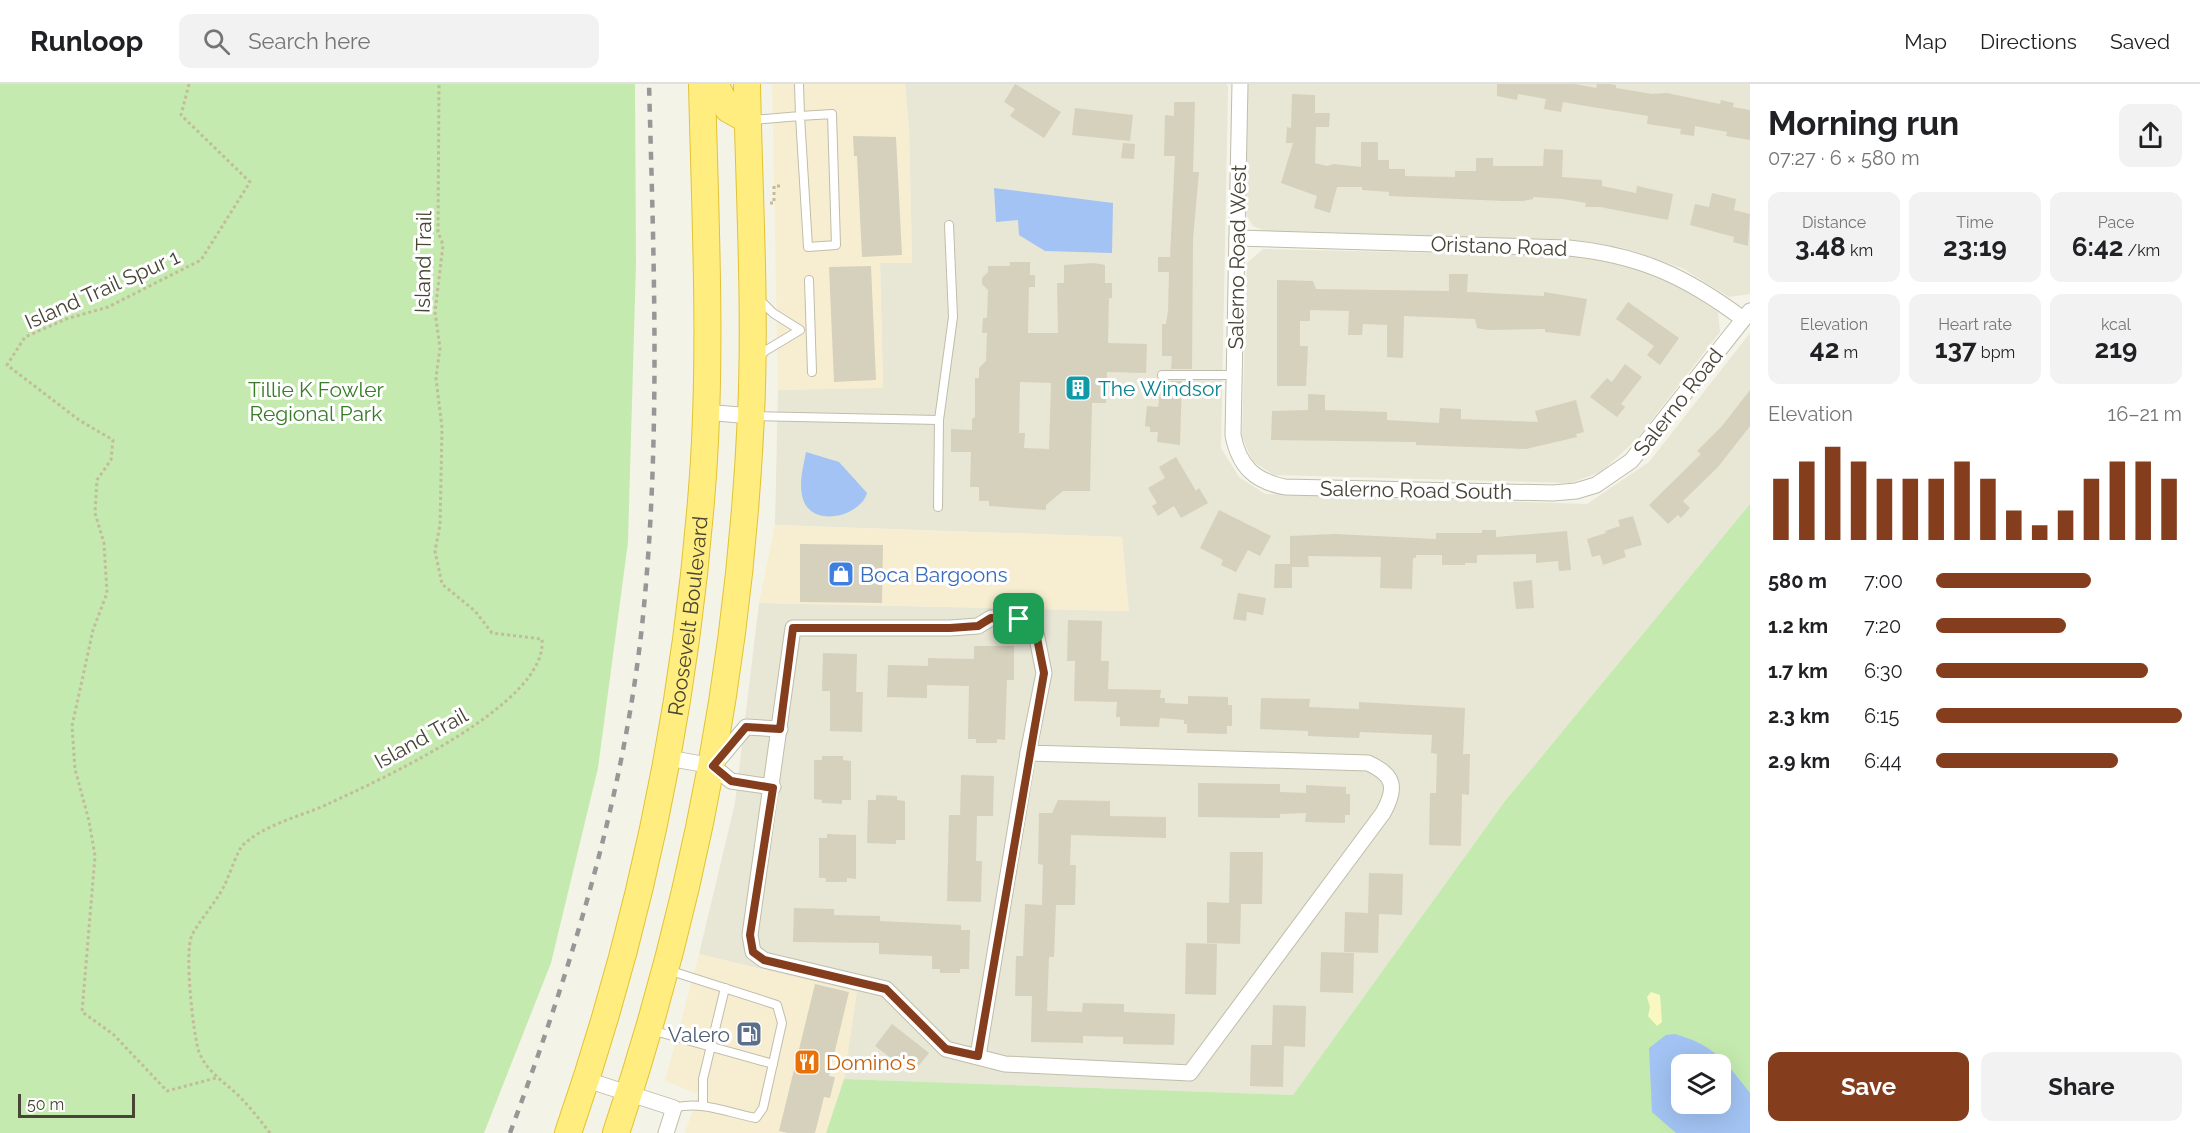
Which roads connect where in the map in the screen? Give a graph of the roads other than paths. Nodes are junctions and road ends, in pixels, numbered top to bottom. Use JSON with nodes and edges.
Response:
{"nodes":[{"id":1,"x":702,"y":84,"type":"edge"},
{"id":2,"x":714,"y":84,"type":"edge"},
{"id":3,"x":747,"y":84,"type":"edge"},
{"id":4,"x":799,"y":84,"type":"edge"},
{"id":5,"x":1240,"y":84,"type":"edge"},
{"id":6,"x":800,"y":116,"type":"junction"},
{"id":7,"x":747,"y":120,"type":"junction"},
{"id":8,"x":950,"y":225,"type":"dead end"},
{"id":9,"x":1237,"y":238,"type":"junction"},
{"id":10,"x":809,"y":280,"type":"dead end"},
{"id":11,"x":752,"y":289,"type":"junction"},
{"id":12,"x":1747,"y":315,"type":"edge"},
{"id":13,"x":800,"y":330,"type":"junction"},
{"id":14,"x":811,"y":330,"type":"junction"},
{"id":15,"x":753,"y":365,"type":"junction"},
{"id":16,"x":812,"y":372,"type":"dead end"},
{"id":17,"x":1162,"y":375,"type":"dead end"},
{"id":18,"x":1234,"y":375,"type":"junction"},
{"id":19,"x":705,"y":412,"type":"junction"},
{"id":20,"x":751,"y":416,"type":"junction"},
{"id":21,"x":939,"y":420,"type":"junction"},
{"id":22,"x":1242,"y":464,"type":"joint"},
{"id":23,"x":1596,"y":485,"type":"joint"},
{"id":24,"x":938,"y":507,"type":"dead end"},
{"id":25,"x":780,"y":729,"type":"junction"},
{"id":26,"x":1028,"y":753,"type":"junction"},
{"id":27,"x":668,"y":758,"type":"junction"},
{"id":28,"x":713,"y":766,"type":"junction"},
{"id":29,"x":773,"y":788,"type":"junction"},
{"id":30,"x":666,"y":969,"type":"junction"},
{"id":31,"x":725,"y":988,"type":"junction"},
{"id":32,"x":649,"y":1029,"type":"junction"},
{"id":33,"x":711,"y":1047,"type":"junction"},
{"id":34,"x":978,"y":1056,"type":"junction"},
{"id":35,"x":773,"y":1064,"type":"junction"},
{"id":36,"x":587,"y":1080,"type":"junction"},
{"id":37,"x":629,"y":1094,"type":"junction"},
{"id":38,"x":703,"y":1106,"type":"junction"},
{"id":39,"x":674,"y":1108,"type":"junction"},
{"id":40,"x":568,"y":1133,"type":"edge"},
{"id":41,"x":616,"y":1133,"type":"edge"},
{"id":42,"x":666,"y":1133,"type":"edge"}],
"edges":[{"from":1,"to":19,"type":"highway","name":"Roosevelt Boulevard"},
{"from":2,"to":7,"type":"highway"},
{"from":3,"to":7,"type":"highway"},
{"from":4,"to":6,"type":"lane"},
{"from":5,"to":9,"type":"street","name":"Salerno Road West"},
{"from":6,"to":6,"type":"lane"},
{"from":6,"to":7,"type":"lane"},
{"from":7,"to":11,"type":"highway"},
{"from":8,"to":21,"type":"lane"},
{"from":9,"to":12,"type":"street","name":"Oristano Road"},
{"from":9,"to":18,"type":"street","name":"Salerno Road West"},
{"from":10,"to":14,"type":"lane"},
{"from":11,"to":13,"type":"lane"},
{"from":11,"to":15,"type":"highway"},
{"from":12,"to":23,"type":"street","name":"Salerno Road"},
{"from":13,"to":14,"type":"lane"},
{"from":13,"to":15,"type":"lane"},
{"from":14,"to":16,"type":"lane"},
{"from":15,"to":20,"type":"highway"},
{"from":17,"to":18,"type":"lane"},
{"from":18,"to":22,"type":"street","name":"Salerno Road West"},
{"from":19,"to":20,"type":"street"},
{"from":19,"to":27,"type":"highway","name":"Roosevelt Boulevard"},
{"from":20,"to":21,"type":"lane"},
{"from":20,"to":28,"type":"highway"},
{"from":21,"to":24,"type":"lane"},
{"from":22,"to":23,"type":"street","name":"Salerno Road South"},
{"from":25,"to":26,"type":"street"},
{"from":25,"to":28,"type":"street"},
{"from":25,"to":29,"type":"street"},
{"from":26,"to":34,"type":"street"},
{"from":26,"to":34,"type":"street"},
{"from":27,"to":28,"type":"street"},
{"from":27,"to":36,"type":"highway","name":"Roosevelt Boulevard"},
{"from":28,"to":29,"type":"street"},
{"from":28,"to":30,"type":"highway"},
{"from":29,"to":34,"type":"street"},
{"from":30,"to":31,"type":"lane"},
{"from":30,"to":32,"type":"highway"},
{"from":31,"to":33,"type":"lane"},
{"from":31,"to":35,"type":"lane"},
{"from":32,"to":33,"type":"lane"},
{"from":32,"to":37,"type":"highway"},
{"from":33,"to":35,"type":"lane"},
{"from":33,"to":38,"type":"lane"},
{"from":35,"to":38,"type":"lane"},
{"from":36,"to":37,"type":"street"},
{"from":36,"to":40,"type":"highway","name":"Roosevelt Boulevard"},
{"from":37,"to":39,"type":"street"},
{"from":37,"to":41,"type":"highway"},
{"from":38,"to":39,"type":"lane"},
{"from":39,"to":42,"type":"street"}]}
